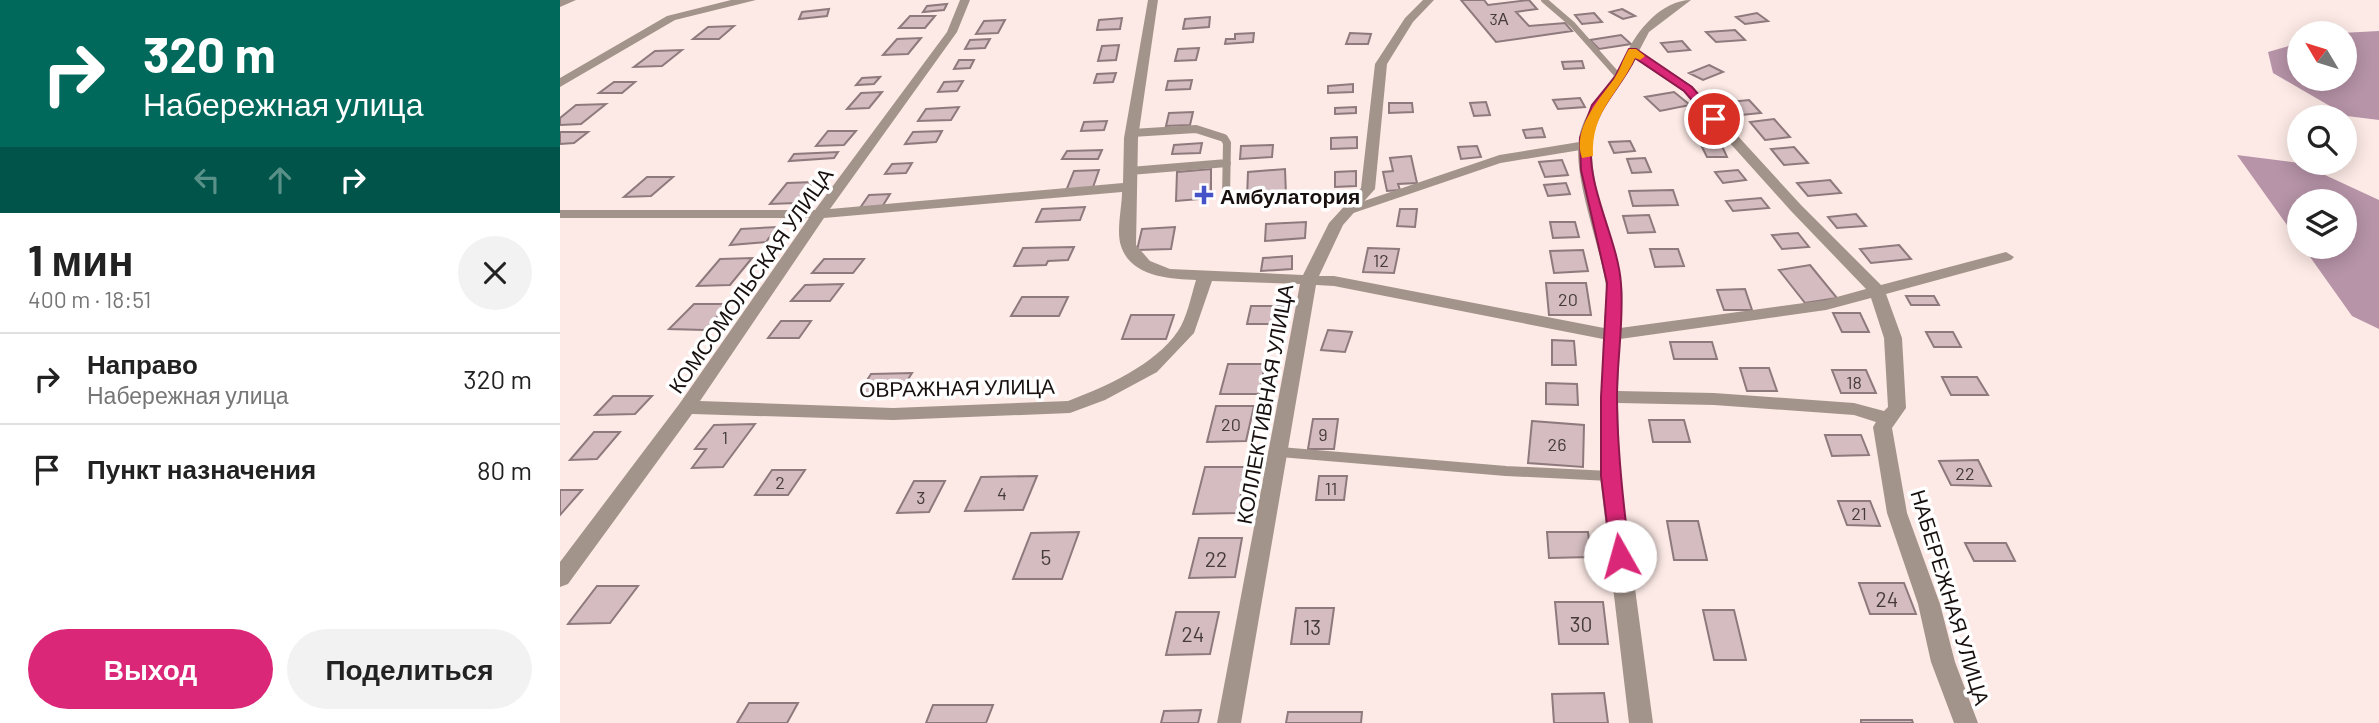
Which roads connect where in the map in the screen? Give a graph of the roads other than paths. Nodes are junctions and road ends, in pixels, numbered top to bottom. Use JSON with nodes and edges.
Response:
{"nodes":[{"id":1,"x":571,"y":0,"type":"edge"},
{"id":2,"x":751,"y":0,"type":"edge"},
{"id":3,"x":965,"y":0,"type":"edge"},
{"id":4,"x":1153,"y":0,"type":"edge"},
{"id":5,"x":1429,"y":0,"type":"edge"},
{"id":6,"x":1544,"y":0,"type":"edge"},
{"id":7,"x":1686,"y":0,"type":"edge"},
{"id":8,"x":560,"y":4,"type":"edge"},
{"id":9,"x":1632,"y":52,"type":"junction"},
{"id":10,"x":1620,"y":78,"type":"junction"},
{"id":11,"x":560,"y":83,"type":"edge"},
{"id":12,"x":1132,"y":133,"type":"junction"},
{"id":13,"x":1586,"y":145,"type":"junction"},
{"id":14,"x":1227,"y":163,"type":"junction"},
{"id":15,"x":1130,"y":171,"type":"junction"},
{"id":16,"x":1130,"y":187,"type":"junction"},
{"id":17,"x":1226,"y":197,"type":"dead end"},
{"id":18,"x":1347,"y":211,"type":"junction"},
{"id":19,"x":560,"y":214,"type":"edge"},
{"id":20,"x":819,"y":214,"type":"junction"},
{"id":21,"x":2006,"y":257,"type":"dead end"},
{"id":22,"x":1205,"y":277,"type":"junction"},
{"id":23,"x":1309,"y":279,"type":"junction"},
{"id":24,"x":1876,"y":290,"type":"junction"},
{"id":25,"x":1612,"y":335,"type":"junction"},
{"id":26,"x":1609,"y":397,"type":"junction"},
{"id":27,"x":687,"y":407,"type":"junction"},
{"id":28,"x":1888,"y":419,"type":"junction"},
{"id":29,"x":1280,"y":452,"type":"junction"},
{"id":30,"x":1610,"y":476,"type":"junction"},
{"id":31,"x":560,"y":578,"type":"edge"},
{"id":32,"x":1229,"y":723,"type":"edge"},
{"id":33,"x":1641,"y":723,"type":"edge"},
{"id":34,"x":1966,"y":723,"type":"edge"}],
"edges":[{"from":1,"to":8,"type":"street"},
{"from":2,"to":11,"type":"street"},
{"from":3,"to":20,"type":"street","name":"КОМСОМОЛЬСКАЯ УЛИЦА"},
{"from":4,"to":12,"type":"street"},
{"from":5,"to":18,"type":"street","name":"КОЛЛЕКТИВНАЯ УЛИЦА"},
{"from":6,"to":10,"type":"lane"},
{"from":7,"to":9,"type":"street"},
{"from":9,"to":10,"type":"street"},
{"from":9,"to":24,"type":"street","name":"НАБЕРЕЖНАЯ УЛИЦА"},
{"from":10,"to":13,"type":"street"},
{"from":12,"to":14,"type":"lane"},
{"from":12,"to":15,"type":"street"},
{"from":13,"to":18,"type":"lane"},
{"from":13,"to":25,"type":"street"},
{"from":14,"to":15,"type":"lane"},
{"from":14,"to":17,"type":"lane"},
{"from":15,"to":16,"type":"street"},
{"from":16,"to":20,"type":"street"},
{"from":16,"to":22,"type":"street"},
{"from":18,"to":23,"type":"street","name":"КОЛЛЕКТИВНАЯ УЛИЦА"},
{"from":19,"to":20,"type":"street"},
{"from":20,"to":27,"type":"street","name":"КОМСОМОЛЬСКАЯ УЛИЦА"},
{"from":21,"to":24,"type":"street"},
{"from":22,"to":23,"type":"street"},
{"from":22,"to":27,"type":"street","name":"ОВРАЖНАЯ УЛИЦА"},
{"from":23,"to":25,"type":"street"},
{"from":23,"to":29,"type":"street","name":"КОЛЛЕКТИВНАЯ УЛИЦА"},
{"from":24,"to":25,"type":"street"},
{"from":24,"to":28,"type":"street","name":"НАБЕРЕЖНАЯ УЛИЦА"},
{"from":25,"to":26,"type":"street"},
{"from":26,"to":28,"type":"street"},
{"from":26,"to":30,"type":"street"},
{"from":27,"to":31,"type":"street","name":"КОМСОМОЛЬСКАЯ УЛИЦА"},
{"from":28,"to":34,"type":"street","name":"НАБЕРЕЖНАЯ УЛИЦА"},
{"from":29,"to":30,"type":"lane"},
{"from":29,"to":32,"type":"street","name":"КОЛЛЕКТИВНАЯ УЛИЦА"},
{"from":30,"to":33,"type":"street"}]}
